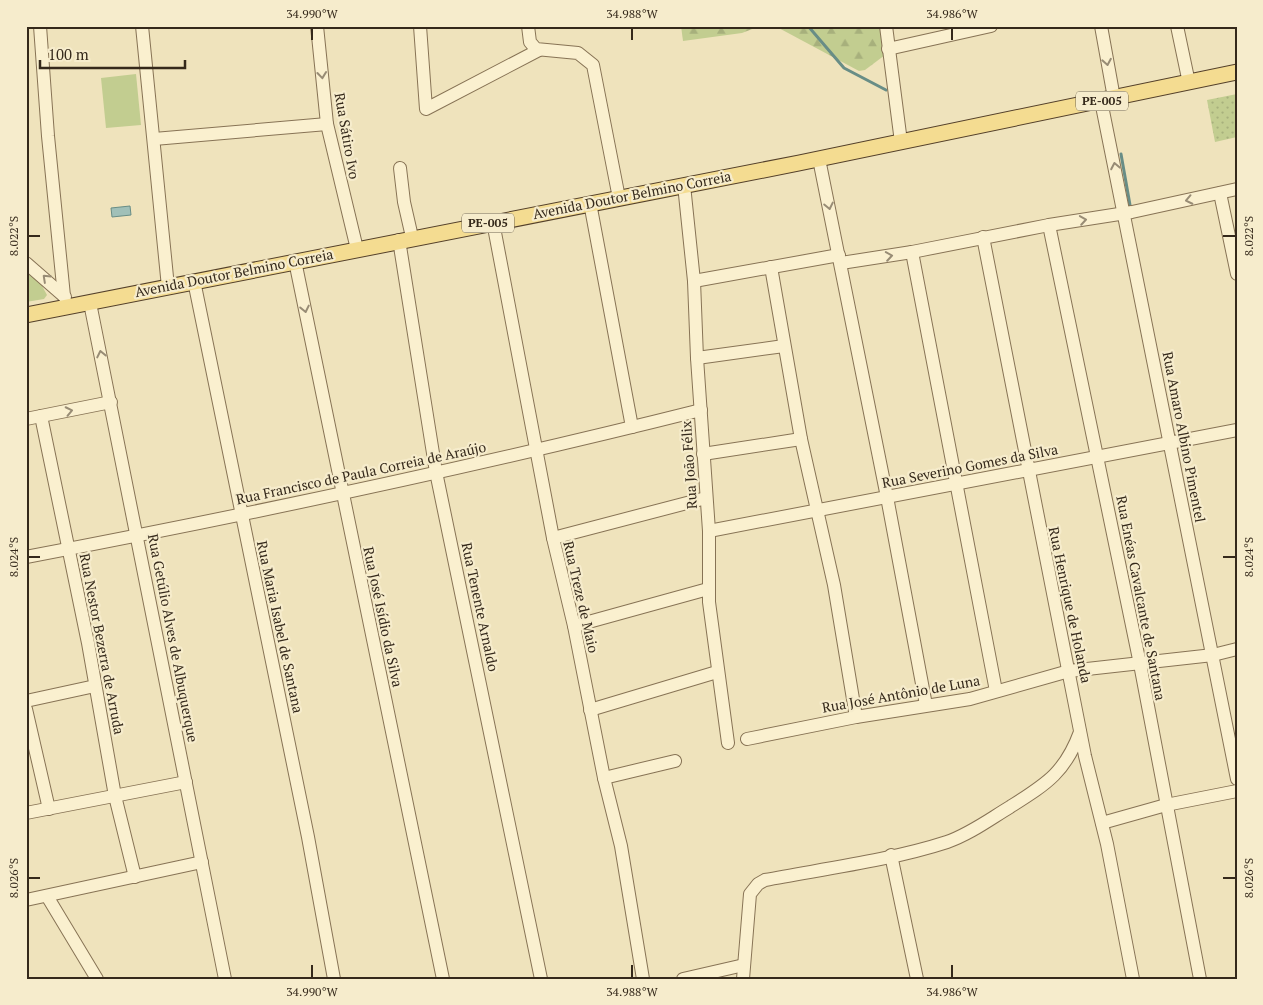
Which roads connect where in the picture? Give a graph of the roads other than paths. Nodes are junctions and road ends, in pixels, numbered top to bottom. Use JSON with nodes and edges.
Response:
{"nodes":[{"id":1,"x":40,"y":26,"type":"edge"},
{"id":2,"x":142,"y":26,"type":"edge"},
{"id":3,"x":317,"y":26,"type":"edge"},
{"id":4,"x":420,"y":26,"type":"edge"},
{"id":5,"x":528,"y":26,"type":"edge"},
{"id":6,"x":886,"y":26,"type":"edge"},
{"id":7,"x":990,"y":26,"type":"edge"},
{"id":8,"x":1101,"y":26,"type":"edge"},
{"id":9,"x":1177,"y":26,"type":"edge"},
{"id":10,"x":888,"y":49,"type":"junction"},
{"id":11,"x":539,"y":50,"type":"junction"},
{"id":12,"x":1237,"y":72,"type":"edge"},
{"id":13,"x":1189,"y":83,"type":"junction"},
{"id":14,"x":1108,"y":100,"type":"junction"},
{"id":15,"x":327,"y":124,"type":"junction"},
{"id":16,"x":154,"y":139,"type":"junction"},
{"id":17,"x":901,"y":142,"type":"junction"},
{"id":18,"x":819,"y":159,"type":"junction"},
{"id":19,"x":400,"y":168,"type":"dead end"},
{"id":20,"x":684,"y":185,"type":"junction"},
{"id":21,"x":1237,"y":189,"type":"edge"},
{"id":22,"x":1220,"y":193,"type":"junction"},
{"id":23,"x":618,"y":198,"type":"junction"},
{"id":24,"x":590,"y":203,"type":"junction"},
{"id":25,"x":1124,"y":213,"type":"junction"},
{"id":26,"x":493,"y":222,"type":"junction"},
{"id":27,"x":1049,"y":225,"type":"junction"},
{"id":28,"x":983,"y":237,"type":"junction"},
{"id":29,"x":406,"y":239,"type":"junction"},
{"id":30,"x":357,"y":248,"type":"junction"},
{"id":31,"x":912,"y":252,"type":"junction"},
{"id":32,"x":840,"y":259,"type":"junction"},
{"id":33,"x":295,"y":261,"type":"junction"},
{"id":34,"x":26,"y":262,"type":"edge"},
{"id":35,"x":771,"y":267,"type":"junction"},
{"id":36,"x":1237,"y":274,"type":"edge"},
{"id":37,"x":194,"y":281,"type":"junction"},
{"id":38,"x":694,"y":281,"type":"junction"},
{"id":39,"x":168,"y":287,"type":"junction"},
{"id":40,"x":66,"y":301,"type":"junction"},
{"id":41,"x":90,"y":303,"type":"junction"},
{"id":42,"x":26,"y":315,"type":"edge"},
{"id":43,"x":784,"y":346,"type":"junction"},
{"id":44,"x":697,"y":358,"type":"junction"},
{"id":45,"x":111,"y":402,"type":"junction"},
{"id":46,"x":701,"y":410,"type":"junction"},
{"id":47,"x":41,"y":416,"type":"junction"},
{"id":48,"x":26,"y":419,"type":"edge"},
{"id":49,"x":632,"y":427,"type":"junction"},
{"id":50,"x":1237,"y":430,"type":"edge"},
{"id":51,"x":801,"y":439,"type":"junction"},
{"id":52,"x":1169,"y":442,"type":"junction"},
{"id":53,"x":535,"y":451,"type":"junction"},
{"id":54,"x":703,"y":454,"type":"junction"},
{"id":55,"x":1098,"y":458,"type":"junction"},
{"id":56,"x":1028,"y":470,"type":"junction"},
{"id":57,"x":436,"y":472,"type":"junction"},
{"id":58,"x":955,"y":485,"type":"junction"},
{"id":59,"x":343,"y":492,"type":"junction"},
{"id":60,"x":888,"y":496,"type":"junction"},
{"id":61,"x":706,"y":498,"type":"junction"},
{"id":62,"x":818,"y":512,"type":"junction"},
{"id":63,"x":241,"y":514,"type":"junction"},
{"id":64,"x":709,"y":531,"type":"junction"},
{"id":65,"x":139,"y":536,"type":"junction"},
{"id":66,"x":553,"y":538,"type":"junction"},
{"id":67,"x":69,"y":549,"type":"junction"},
{"id":68,"x":26,"y":557,"type":"edge"},
{"id":69,"x":708,"y":589,"type":"junction"},
{"id":70,"x":574,"y":626,"type":"junction"},
{"id":71,"x":1237,"y":649,"type":"edge"},
{"id":72,"x":1213,"y":655,"type":"junction"},
{"id":73,"x":1140,"y":664,"type":"junction"},
{"id":74,"x":1069,"y":671,"type":"junction"},
{"id":75,"x":716,"y":672,"type":"junction"},
{"id":76,"x":95,"y":686,"type":"junction"},
{"id":77,"x":996,"y":691,"type":"junction"},
{"id":78,"x":26,"y":702,"type":"edge"},
{"id":79,"x":926,"y":705,"type":"junction"},
{"id":80,"x":26,"y":709,"type":"edge"},
{"id":81,"x":590,"y":710,"type":"junction"},
{"id":82,"x":856,"y":717,"type":"junction"},
{"id":83,"x":1080,"y":732,"type":"junction"},
{"id":84,"x":747,"y":739,"type":"dead end"},
{"id":85,"x":728,"y":743,"type":"dead end"},
{"id":86,"x":675,"y":761,"type":"dead end"},
{"id":87,"x":604,"y":778,"type":"junction"},
{"id":88,"x":1237,"y":779,"type":"edge"},
{"id":89,"x":186,"y":782,"type":"junction"},
{"id":90,"x":1237,"y":791,"type":"edge"},
{"id":91,"x":115,"y":796,"type":"junction"},
{"id":92,"x":1166,"y":805,"type":"junction"},
{"id":93,"x":49,"y":810,"type":"junction"},
{"id":94,"x":26,"y":813,"type":"edge"},
{"id":95,"x":1102,"y":823,"type":"junction"},
{"id":96,"x":891,"y":855,"type":"junction"},
{"id":97,"x":202,"y":862,"type":"junction"},
{"id":98,"x":135,"y":877,"type":"junction"},
{"id":99,"x":47,"y":896,"type":"junction"},
{"id":100,"x":26,"y":900,"type":"edge"},
{"id":101,"x":744,"y":965,"type":"junction"},
{"id":102,"x":97,"y":979,"type":"edge"},
{"id":103,"x":226,"y":979,"type":"edge"},
{"id":104,"x":334,"y":979,"type":"edge"},
{"id":105,"x":443,"y":979,"type":"edge"},
{"id":106,"x":541,"y":979,"type":"edge"},
{"id":107,"x":643,"y":979,"type":"edge"},
{"id":108,"x":683,"y":979,"type":"edge"},
{"id":109,"x":744,"y":979,"type":"edge"},
{"id":110,"x":917,"y":979,"type":"edge"},
{"id":111,"x":1133,"y":979,"type":"edge"},
{"id":112,"x":1200,"y":979,"type":"edge"}],
"edges":[{"from":1,"to":40,"type":"street"},
{"from":2,"to":16,"type":"street"},
{"from":3,"to":15,"type":"street","name":"Rua Sátiro Ivo","one_way":true},
{"from":4,"to":11,"type":"street"},
{"from":5,"to":11,"type":"street"},
{"from":6,"to":10,"type":"street"},
{"from":7,"to":10,"type":"street"},
{"from":8,"to":14,"type":"street","name":"Rua Amaro Albino Pimentel","one_way":true},
{"from":9,"to":13,"type":"street"},
{"from":10,"to":17,"type":"street"},
{"from":11,"to":23,"type":"street"},
{"from":12,"to":13,"type":"main road","name":"Avenida Doutor Belmino Correia","number":"PE-005"},
{"from":13,"to":14,"type":"main road","name":"Avenida Doutor Belmino Correia","number":"PE-005"},
{"from":14,"to":17,"type":"main road","name":"Avenida Doutor Belmino Correia","number":"PE-005"},
{"from":25,"to":14,"type":"street","name":"Rua Amaro Albino Pimentel","one_way":true},
{"from":15,"to":16,"type":"street"},
{"from":15,"to":30,"type":"street","name":"Rua Sátiro Ivo"},
{"from":16,"to":39,"type":"street"},
{"from":17,"to":18,"type":"main road","name":"Avenida Doutor Belmino Correia","number":"PE-005"},
{"from":18,"to":20,"type":"main road","name":"Avenida Doutor Belmino Correia","number":"PE-005"},
{"from":18,"to":32,"type":"street","one_way":true},
{"from":19,"to":29,"type":"street","name":"Rua Tenente Arnaldo"},
{"from":20,"to":23,"type":"main road","name":"Avenida Doutor Belmino Correia","number":"PE-005"},
{"from":20,"to":38,"type":"street","name":"Rua João Félix"},
{"from":21,"to":22,"type":"street"},
{"from":22,"to":25,"type":"street","one_way":true},
{"from":22,"to":36,"type":"street"},
{"from":23,"to":24,"type":"main road","name":"Avenida Doutor Belmino Correia","number":"PE-005"},
{"from":24,"to":26,"type":"main road","name":"Avenida Doutor Belmino Correia","number":"PE-005"},
{"from":24,"to":49,"type":"street"},
{"from":27,"to":25,"type":"street","one_way":true},
{"from":25,"to":52,"type":"street","name":"Rua Amaro Albino Pimentel"},
{"from":26,"to":29,"type":"main road","name":"Avenida Doutor Belmino Correia","number":"PE-005"},
{"from":26,"to":53,"type":"street","name":"Rua Treze de Maio"},
{"from":27,"to":28,"type":"street"},
{"from":27,"to":55,"type":"street","name":"Rua Enéas Cavalcante de Santana"},
{"from":28,"to":31,"type":"street"},
{"from":28,"to":56,"type":"street","name":"Rua Henrique de Holanda"},
{"from":29,"to":30,"type":"main road","name":"Avenida Doutor Belmino Correia","number":"PE-005"},
{"from":29,"to":57,"type":"street","name":"Rua Tenente Arnaldo"},
{"from":30,"to":33,"type":"main road","name":"Avenida Doutor Belmino Correia","number":"PE-005"},
{"from":32,"to":31,"type":"street","one_way":true},
{"from":31,"to":58,"type":"street"},
{"from":32,"to":35,"type":"street"},
{"from":32,"to":60,"type":"street"},
{"from":33,"to":37,"type":"main road","name":"Avenida Doutor Belmino Correia","number":"PE-005"},
{"from":33,"to":59,"type":"street","name":"Rua José Isídio da Silva","one_way":true},
{"from":40,"to":34,"type":"street","one_way":true},
{"from":35,"to":38,"type":"street"},
{"from":35,"to":43,"type":"street"},
{"from":37,"to":39,"type":"main road","name":"Avenida Doutor Belmino Correia","number":"PE-005"},
{"from":37,"to":63,"type":"street","name":"Rua Maria Isabel de Santana"},
{"from":38,"to":44,"type":"street","name":"Rua João Félix"},
{"from":39,"to":41,"type":"main road","name":"Avenida Doutor Belmino Correia","number":"PE-005"},
{"from":40,"to":41,"type":"main road","name":"Avenida Doutor Belmino Correia","number":"PE-005"},
{"from":40,"to":42,"type":"main road","name":"Avenida Doutor Belmino Correia","number":"PE-005"},
{"from":45,"to":41,"type":"street","name":"Rua Getúlio Alves de Albuquerque","one_way":true},
{"from":43,"to":44,"type":"street"},
{"from":43,"to":51,"type":"street"},
{"from":44,"to":46,"type":"street","name":"Rua João Félix"},
{"from":47,"to":45,"type":"street","one_way":true},
{"from":45,"to":65,"type":"street","name":"Rua Getúlio Alves de Albuquerque"},
{"from":46,"to":49,"type":"street","name":"Rua Francisco de Paula Correia de Araújo"},
{"from":46,"to":54,"type":"street","name":"Rua João Félix"},
{"from":47,"to":48,"type":"street"},
{"from":47,"to":67,"type":"street","name":"Rua Nestor Bezerra de Arruda"},
{"from":49,"to":53,"type":"street","name":"Rua Francisco de Paula Correia de Araújo"},
{"from":50,"to":52,"type":"street","name":"Rua Severino Gomes da Silva"},
{"from":51,"to":54,"type":"street"},
{"from":51,"to":62,"type":"street"},
{"from":52,"to":55,"type":"street","name":"Rua Severino Gomes da Silva"},
{"from":52,"to":72,"type":"street","name":"Rua Amaro Albino Pimentel"},
{"from":53,"to":57,"type":"street","name":"Rua Francisco de Paula Correia de Araújo"},
{"from":53,"to":66,"type":"street","name":"Rua Treze de Maio"},
{"from":54,"to":61,"type":"street","name":"Rua João Félix"},
{"from":55,"to":56,"type":"street","name":"Rua Severino Gomes da Silva"},
{"from":55,"to":73,"type":"street","name":"Rua Enéas Cavalcante de Santana"},
{"from":56,"to":58,"type":"street","name":"Rua Severino Gomes da Silva"},
{"from":56,"to":74,"type":"street","name":"Rua Henrique de Holanda"},
{"from":57,"to":59,"type":"street","name":"Rua Francisco de Paula Correia de Araújo"},
{"from":57,"to":106,"type":"street","name":"Rua Tenente Arnaldo"},
{"from":58,"to":60,"type":"street","name":"Rua Severino Gomes da Silva"},
{"from":58,"to":77,"type":"street"},
{"from":59,"to":63,"type":"street","name":"Rua Francisco de Paula Correia de Araújo"},
{"from":59,"to":105,"type":"street","name":"Rua José Isídio da Silva"},
{"from":60,"to":62,"type":"street","name":"Rua Severino Gomes da Silva"},
{"from":60,"to":79,"type":"street"},
{"from":61,"to":64,"type":"street","name":"Rua João Félix"},
{"from":61,"to":66,"type":"street"},
{"from":62,"to":64,"type":"street","name":"Rua Severino Gomes da Silva"},
{"from":62,"to":82,"type":"street"},
{"from":63,"to":65,"type":"street","name":"Rua Francisco de Paula Correia de Araújo"},
{"from":63,"to":104,"type":"street","name":"Rua Maria Isabel de Santana"},
{"from":64,"to":69,"type":"street","name":"Rua João Félix"},
{"from":65,"to":67,"type":"street","name":"Rua Francisco de Paula Correia de Araújo"},
{"from":65,"to":89,"type":"street","name":"Rua Getúlio Alves de Albuquerque"},
{"from":66,"to":70,"type":"street","name":"Rua Treze de Maio"},
{"from":67,"to":68,"type":"street","name":"Rua Francisco de Paula Correia de Araújo"},
{"from":67,"to":76,"type":"street","name":"Rua Nestor Bezerra de Arruda"},
{"from":69,"to":70,"type":"street"},
{"from":69,"to":75,"type":"street","name":"Rua João Félix"},
{"from":70,"to":81,"type":"street","name":"Rua Treze de Maio"},
{"from":71,"to":72,"type":"street","name":"Rua José Antônio de Luna"},
{"from":72,"to":73,"type":"street","name":"Rua José Antônio de Luna"},
{"from":72,"to":88,"type":"street","name":"Rua Amaro Albino Pimentel"},
{"from":73,"to":74,"type":"street","name":"Rua José Antônio de Luna"},
{"from":73,"to":92,"type":"street","name":"Rua Enéas Cavalcante de Santana"},
{"from":74,"to":77,"type":"street","name":"Rua José Antônio de Luna"},
{"from":74,"to":83,"type":"street","name":"Rua Henrique de Holanda"},
{"from":75,"to":81,"type":"street"},
{"from":75,"to":85,"type":"street","name":"Rua João Félix"},
{"from":76,"to":78,"type":"street"},
{"from":76,"to":91,"type":"street","name":"Rua Nestor Bezerra de Arruda"},
{"from":77,"to":79,"type":"street","name":"Rua José Antônio de Luna"},
{"from":79,"to":82,"type":"street","name":"Rua José Antônio de Luna"},
{"from":80,"to":93,"type":"street"},
{"from":81,"to":87,"type":"street","name":"Rua Treze de Maio"},
{"from":82,"to":84,"type":"street","name":"Rua José Antônio de Luna"},
{"from":83,"to":95,"type":"street","name":"Rua Henrique de Holanda"},
{"from":83,"to":96,"type":"street"},
{"from":86,"to":87,"type":"street"},
{"from":87,"to":107,"type":"street","name":"Rua Treze de Maio"},
{"from":89,"to":91,"type":"street"},
{"from":89,"to":97,"type":"street","name":"Rua Getúlio Alves de Albuquerque"},
{"from":90,"to":92,"type":"street"},
{"from":91,"to":93,"type":"street"},
{"from":91,"to":98,"type":"street","name":"Rua Nestor Bezerra de Arruda"},
{"from":92,"to":95,"type":"street"},
{"from":92,"to":112,"type":"street","name":"Rua Enéas Cavalcante de Santana"},
{"from":93,"to":94,"type":"street"},
{"from":95,"to":111,"type":"street","name":"Rua Henrique de Holanda"},
{"from":96,"to":101,"type":"street"},
{"from":96,"to":110,"type":"street"},
{"from":97,"to":98,"type":"street"},
{"from":97,"to":103,"type":"street","name":"Rua Getúlio Alves de Albuquerque"},
{"from":98,"to":99,"type":"street"},
{"from":99,"to":100,"type":"street"},
{"from":99,"to":102,"type":"street"},
{"from":101,"to":108,"type":"street"},
{"from":101,"to":109,"type":"street"}]}
